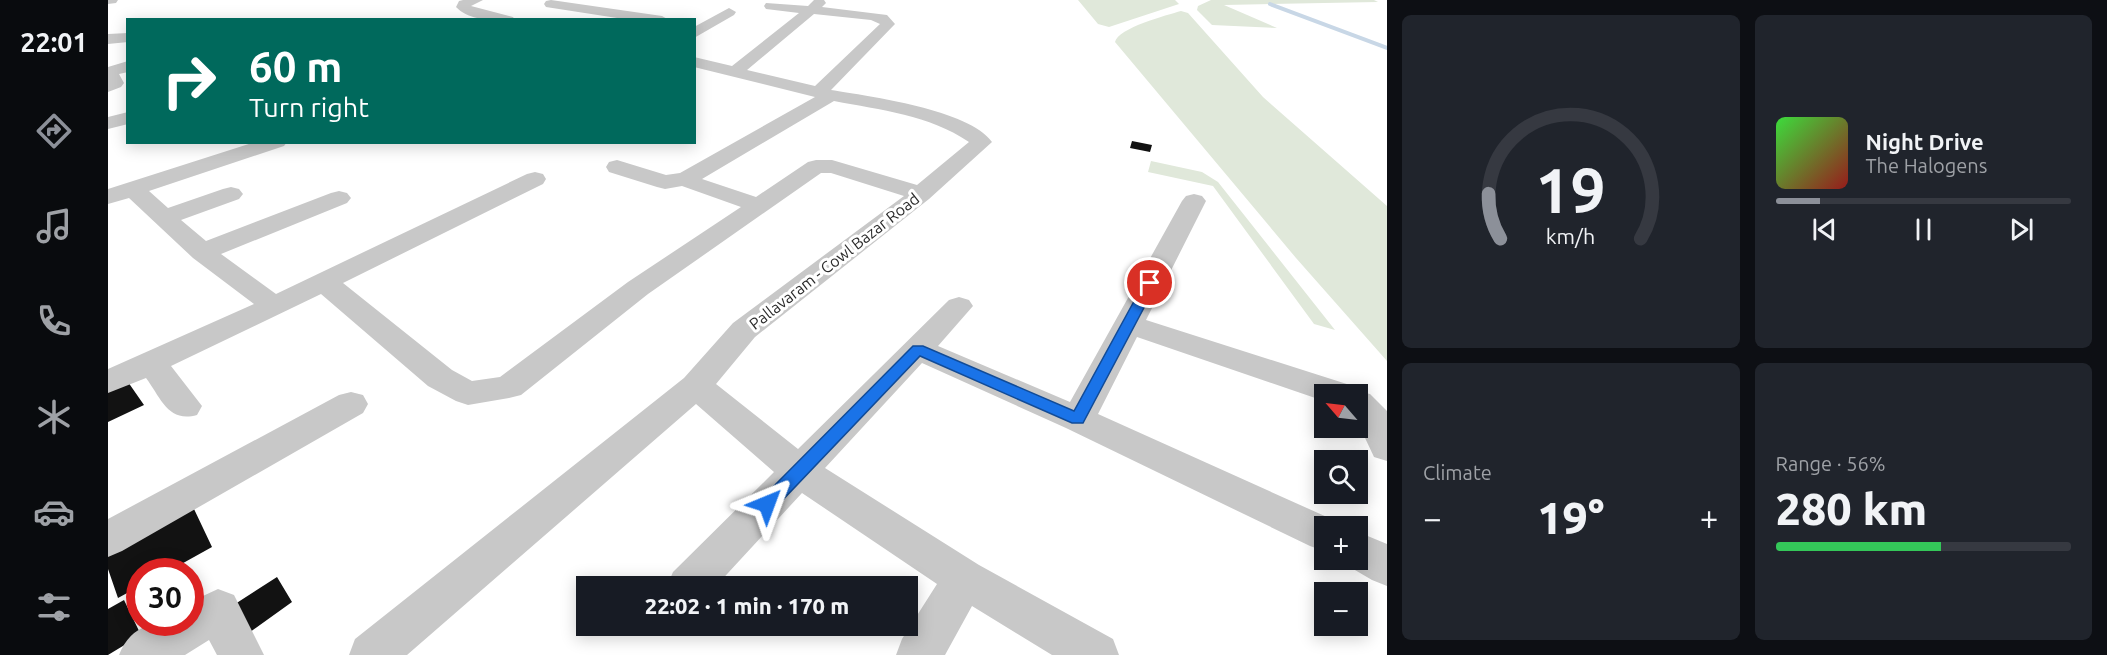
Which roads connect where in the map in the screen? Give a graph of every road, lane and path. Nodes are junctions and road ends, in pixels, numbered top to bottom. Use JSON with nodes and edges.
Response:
{"nodes":[{"id":1,"x":634,"y":0,"type":"edge"},
{"id":2,"x":551,"y":4,"type":"edge"},
{"id":3,"x":817,"y":5,"type":"edge"},
{"id":4,"x":473,"y":6,"type":"edge"},
{"id":5,"x":771,"y":6,"type":"dead end"},
{"id":6,"x":608,"y":12,"type":"junction"},
{"id":7,"x":729,"y":12,"type":"dead end"},
{"id":8,"x":661,"y":16,"type":"edge"},
{"id":9,"x":453,"y":17,"type":"dead end"},
{"id":10,"x":503,"y":18,"type":"edge"},
{"id":11,"x":699,"y":28,"type":"edge"},
{"id":12,"x":126,"y":37,"type":"edge"},
{"id":13,"x":108,"y":39,"type":"edge"},
{"id":14,"x":696,"y":62,"type":"edge"},
{"id":15,"x":126,"y":67,"type":"edge"},
{"id":16,"x":735,"y":72,"type":"junction"},
{"id":17,"x":108,"y":87,"type":"edge"},
{"id":18,"x":825,"y":93,"type":"junction"},
{"id":19,"x":126,"y":118,"type":"edge"},
{"id":20,"x":108,"y":123,"type":"edge"},
{"id":21,"x":271,"y":144,"type":"edge"},
{"id":22,"x":616,"y":167,"type":"dead end"},
{"id":23,"x":535,"y":179,"type":"dead end"},
{"id":24,"x":686,"y":179,"type":"junction"},
{"id":25,"x":133,"y":189,"type":"junction"},
{"id":26,"x":231,"y":194,"type":"dead end"},
{"id":27,"x":921,"y":194,"type":"junction"},
{"id":28,"x":108,"y":197,"type":"edge"},
{"id":29,"x":339,"y":198,"type":"dead end"},
{"id":30,"x":1194,"y":201,"type":"dead end"},
{"id":31,"x":757,"y":205,"type":"junction"},
{"id":32,"x":166,"y":217,"type":"junction"},
{"id":33,"x":202,"y":252,"type":"junction"},
{"id":34,"x":324,"y":282,"type":"junction"},
{"id":35,"x":274,"y":306,"type":"junction"},
{"id":36,"x":959,"y":306,"type":"dead end"},
{"id":37,"x":1128,"y":324,"type":"junction"},
{"id":38,"x":918,"y":349,"type":"junction"},
{"id":39,"x":151,"y":362,"type":"junction"},
{"id":40,"x":108,"y":382,"type":"edge"},
{"id":41,"x":1314,"y":385,"type":"edge"},
{"id":42,"x":696,"y":386,"type":"junction"},
{"id":43,"x":351,"y":404,"type":"dead end"},
{"id":44,"x":185,"y":406,"type":"dead end"},
{"id":45,"x":1368,"y":412,"type":"edge"},
{"id":46,"x":1078,"y":419,"type":"junction"},
{"id":47,"x":1387,"y":447,"type":"edge"},
{"id":48,"x":799,"y":471,"type":"junction"},
{"id":49,"x":1314,"y":529,"type":"edge"},
{"id":50,"x":108,"y":539,"type":"edge"},
{"id":51,"x":1368,"y":555,"type":"edge"},
{"id":52,"x":1387,"y":567,"type":"edge"},
{"id":53,"x":698,"y":576,"type":"edge"},
{"id":54,"x":964,"y":579,"type":"junction"},
{"id":55,"x":142,"y":655,"type":"edge"},
{"id":56,"x":241,"y":655,"type":"edge"},
{"id":57,"x":372,"y":655,"type":"edge"},
{"id":58,"x":918,"y":655,"type":"edge"},
{"id":59,"x":1096,"y":655,"type":"edge"}],
"edges":[{"from":1,"to":6,"type":"street"},
{"from":2,"to":6,"type":"street"},
{"from":3,"to":5,"type":"street"},
{"from":3,"to":16,"type":"street"},
{"from":3,"to":18,"type":"street"},
{"from":4,"to":9,"type":"street"},
{"from":4,"to":10,"type":"street"},
{"from":6,"to":8,"type":"street"},
{"from":7,"to":11,"type":"street"},
{"from":12,"to":13,"type":"street"},
{"from":14,"to":16,"type":"street","name":"Pallavaram - Cowl Bazar Road"},
{"from":15,"to":17,"type":"street"},
{"from":16,"to":18,"type":"street","name":"Pallavaram - Cowl Bazar Road"},
{"from":18,"to":24,"type":"street"},
{"from":18,"to":27,"type":"street","name":"Pallavaram - Cowl Bazar Road"},
{"from":19,"to":20,"type":"street"},
{"from":21,"to":25,"type":"street"},
{"from":22,"to":24,"type":"street"},
{"from":23,"to":34,"type":"street"},
{"from":24,"to":31,"type":"street"},
{"from":25,"to":28,"type":"street"},
{"from":25,"to":32,"type":"street"},
{"from":26,"to":32,"type":"street"},
{"from":27,"to":31,"type":"street"},
{"from":27,"to":42,"type":"street","name":"Pallavaram - Cowl Bazar Road"},
{"from":29,"to":33,"type":"street"},
{"from":30,"to":37,"type":"street"},
{"from":31,"to":34,"type":"street"},
{"from":32,"to":33,"type":"street"},
{"from":33,"to":35,"type":"street"},
{"from":34,"to":35,"type":"street"},
{"from":35,"to":39,"type":"street"},
{"from":36,"to":38,"type":"street"},
{"from":37,"to":41,"type":"street"},
{"from":37,"to":46,"type":"street"},
{"from":38,"to":46,"type":"street"},
{"from":38,"to":48,"type":"street"},
{"from":39,"to":40,"type":"street"},
{"from":39,"to":44,"type":"street"},
{"from":42,"to":48,"type":"street"},
{"from":42,"to":57,"type":"street","name":"Pallavaram - Cowl Bazar Road"},
{"from":43,"to":50,"type":"street"},
{"from":45,"to":47,"type":"street"},
{"from":46,"to":49,"type":"street"},
{"from":48,"to":53,"type":"street"},
{"from":48,"to":54,"type":"street"},
{"from":51,"to":52,"type":"street"},
{"from":54,"to":58,"type":"street"},
{"from":54,"to":59,"type":"street"},
{"from":55,"to":56,"type":"street"}]}
